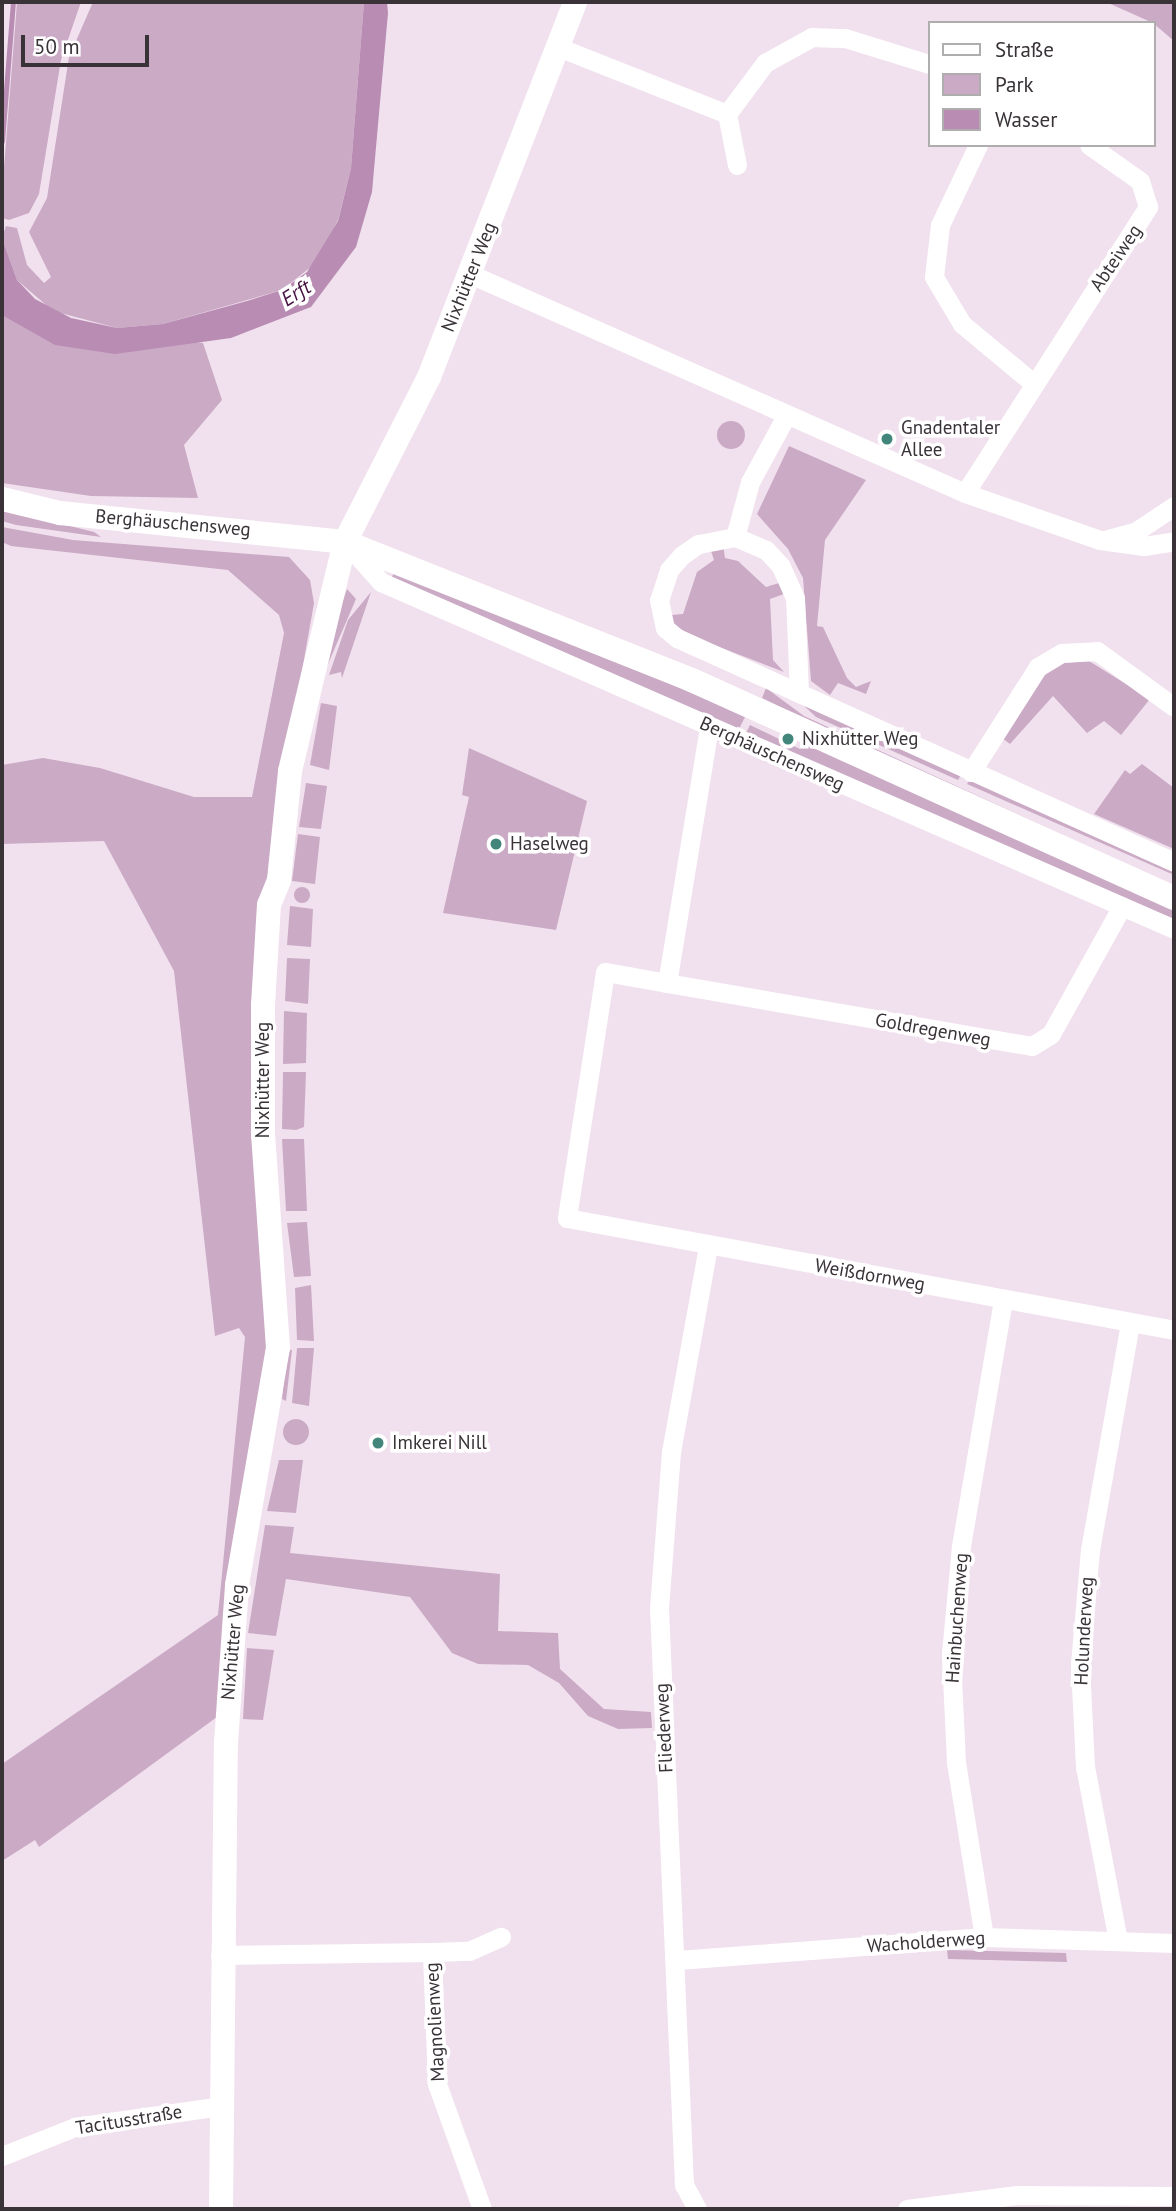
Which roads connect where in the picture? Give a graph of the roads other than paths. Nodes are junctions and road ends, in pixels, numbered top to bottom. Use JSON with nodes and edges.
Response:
{"nodes":[{"id":1,"x":575,"y":2,"type":"edge"},
{"id":2,"x":558,"y":47,"type":"junction"},
{"id":3,"x":928,"y":64,"type":"edge"},
{"id":4,"x":727,"y":114,"type":"junction"},
{"id":5,"x":977,"y":147,"type":"edge"},
{"id":6,"x":1092,"y":147,"type":"edge"},
{"id":7,"x":737,"y":165,"type":"dead end"},
{"id":8,"x":470,"y":274,"type":"junction"},
{"id":9,"x":1034,"y":383,"type":"junction"},
{"id":10,"x":786,"y":416,"type":"junction"},
{"id":11,"x":965,"y":493,"type":"junction"},
{"id":12,"x":2,"y":499,"type":"edge"},
{"id":13,"x":1174,"y":506,"type":"edge"},
{"id":14,"x":735,"y":537,"type":"junction"},
{"id":15,"x":1101,"y":540,"type":"junction"},
{"id":16,"x":1174,"y":541,"type":"edge"},
{"id":17,"x":345,"y":542,"type":"junction"},
{"id":18,"x":799,"y":693,"type":"junction"},
{"id":19,"x":1174,"y":707,"type":"edge"},
{"id":20,"x":709,"y":727,"type":"junction"},
{"id":21,"x":971,"y":772,"type":"junction"},
{"id":22,"x":1174,"y":862,"type":"edge"},
{"id":23,"x":1174,"y":898,"type":"edge"},
{"id":24,"x":1122,"y":906,"type":"junction"},
{"id":25,"x":1174,"y":929,"type":"edge"},
{"id":26,"x":667,"y":983,"type":"junction"},
{"id":27,"x":708,"y":1247,"type":"junction"},
{"id":28,"x":1003,"y":1299,"type":"junction"},
{"id":29,"x":1130,"y":1321,"type":"junction"},
{"id":30,"x":1174,"y":1330,"type":"edge"},
{"id":31,"x":501,"y":1937,"type":"dead end"},
{"id":32,"x":984,"y":1937,"type":"junction"},
{"id":33,"x":1118,"y":1941,"type":"junction"},
{"id":34,"x":1174,"y":1943,"type":"edge"},
{"id":35,"x":432,"y":1952,"type":"junction"},
{"id":36,"x":220,"y":1955,"type":"junction"},
{"id":37,"x":678,"y":1960,"type":"junction"},
{"id":38,"x":220,"y":2106,"type":"junction"},
{"id":39,"x":2,"y":2156,"type":"edge"},
{"id":40,"x":1174,"y":2196,"type":"edge"},
{"id":41,"x":1174,"y":2203,"type":"edge"},
{"id":42,"x":221,"y":2209,"type":"edge"},
{"id":43,"x":482,"y":2209,"type":"edge"},
{"id":44,"x":697,"y":2209,"type":"edge"},
{"id":45,"x":907,"y":2209,"type":"edge"},
{"id":46,"x":1172,"y":2209,"type":"edge"}],
"edges":[{"from":1,"to":2,"type":"main road","name":"Nixhütter Weg"},
{"from":2,"to":4,"type":"street"},
{"from":2,"to":8,"type":"main road","name":"Nixhütter Weg"},
{"from":3,"to":4,"type":"street"},
{"from":4,"to":7,"type":"street"},
{"from":5,"to":9,"type":"street"},
{"from":6,"to":9,"type":"street","name":"Abteiweg"},
{"from":8,"to":10,"type":"street"},
{"from":8,"to":17,"type":"main road","name":"Nixhütter Weg"},
{"from":9,"to":11,"type":"street","name":"Abteiweg"},
{"from":10,"to":11,"type":"street"},
{"from":10,"to":14,"type":"street"},
{"from":11,"to":15,"type":"street"},
{"from":12,"to":17,"type":"main road","name":"Berghäuschensweg"},
{"from":13,"to":15,"type":"street"},
{"from":14,"to":18,"type":"street"},
{"from":14,"to":18,"type":"street"},
{"from":15,"to":16,"type":"street"},
{"from":17,"to":20,"type":"street","name":"Berghäuschensweg"},
{"from":17,"to":23,"type":"main road","name":"Berghäuschensweg"},
{"from":17,"to":36,"type":"main road","name":"Nixhütter Weg"},
{"from":18,"to":21,"type":"street"},
{"from":19,"to":21,"type":"street"},
{"from":20,"to":24,"type":"street","name":"Berghäuschensweg"},
{"from":20,"to":26,"type":"street"},
{"from":21,"to":22,"type":"street"},
{"from":24,"to":25,"type":"street","name":"Berghäuschensweg"},
{"from":24,"to":26,"type":"street","name":"Goldregenweg"},
{"from":26,"to":27,"type":"street","name":"Weißdornweg"},
{"from":27,"to":28,"type":"street","name":"Weißdornweg"},
{"from":27,"to":37,"type":"street","name":"Fliederweg"},
{"from":28,"to":29,"type":"street","name":"Weißdornweg"},
{"from":28,"to":32,"type":"street","name":"Hainbuchenweg"},
{"from":29,"to":30,"type":"street","name":"Weißdornweg"},
{"from":29,"to":33,"type":"street","name":"Holunderweg"},
{"from":31,"to":35,"type":"street","name":"Magnolienweg"},
{"from":32,"to":33,"type":"street","name":"Wacholderweg"},
{"from":32,"to":37,"type":"street","name":"Wacholderweg"},
{"from":33,"to":34,"type":"street","name":"Wacholderweg"},
{"from":35,"to":36,"type":"street","name":"Magnolienweg"},
{"from":35,"to":43,"type":"street","name":"Magnolienweg"},
{"from":36,"to":38,"type":"main road","name":"Nixhütter Weg"},
{"from":37,"to":44,"type":"street","name":"Fliederweg"},
{"from":38,"to":39,"type":"street","name":"Tacitusstraße"},
{"from":38,"to":42,"type":"main road","name":"Nixhütter Weg"},
{"from":40,"to":45,"type":"street"},
{"from":41,"to":46,"type":"street"}]}
